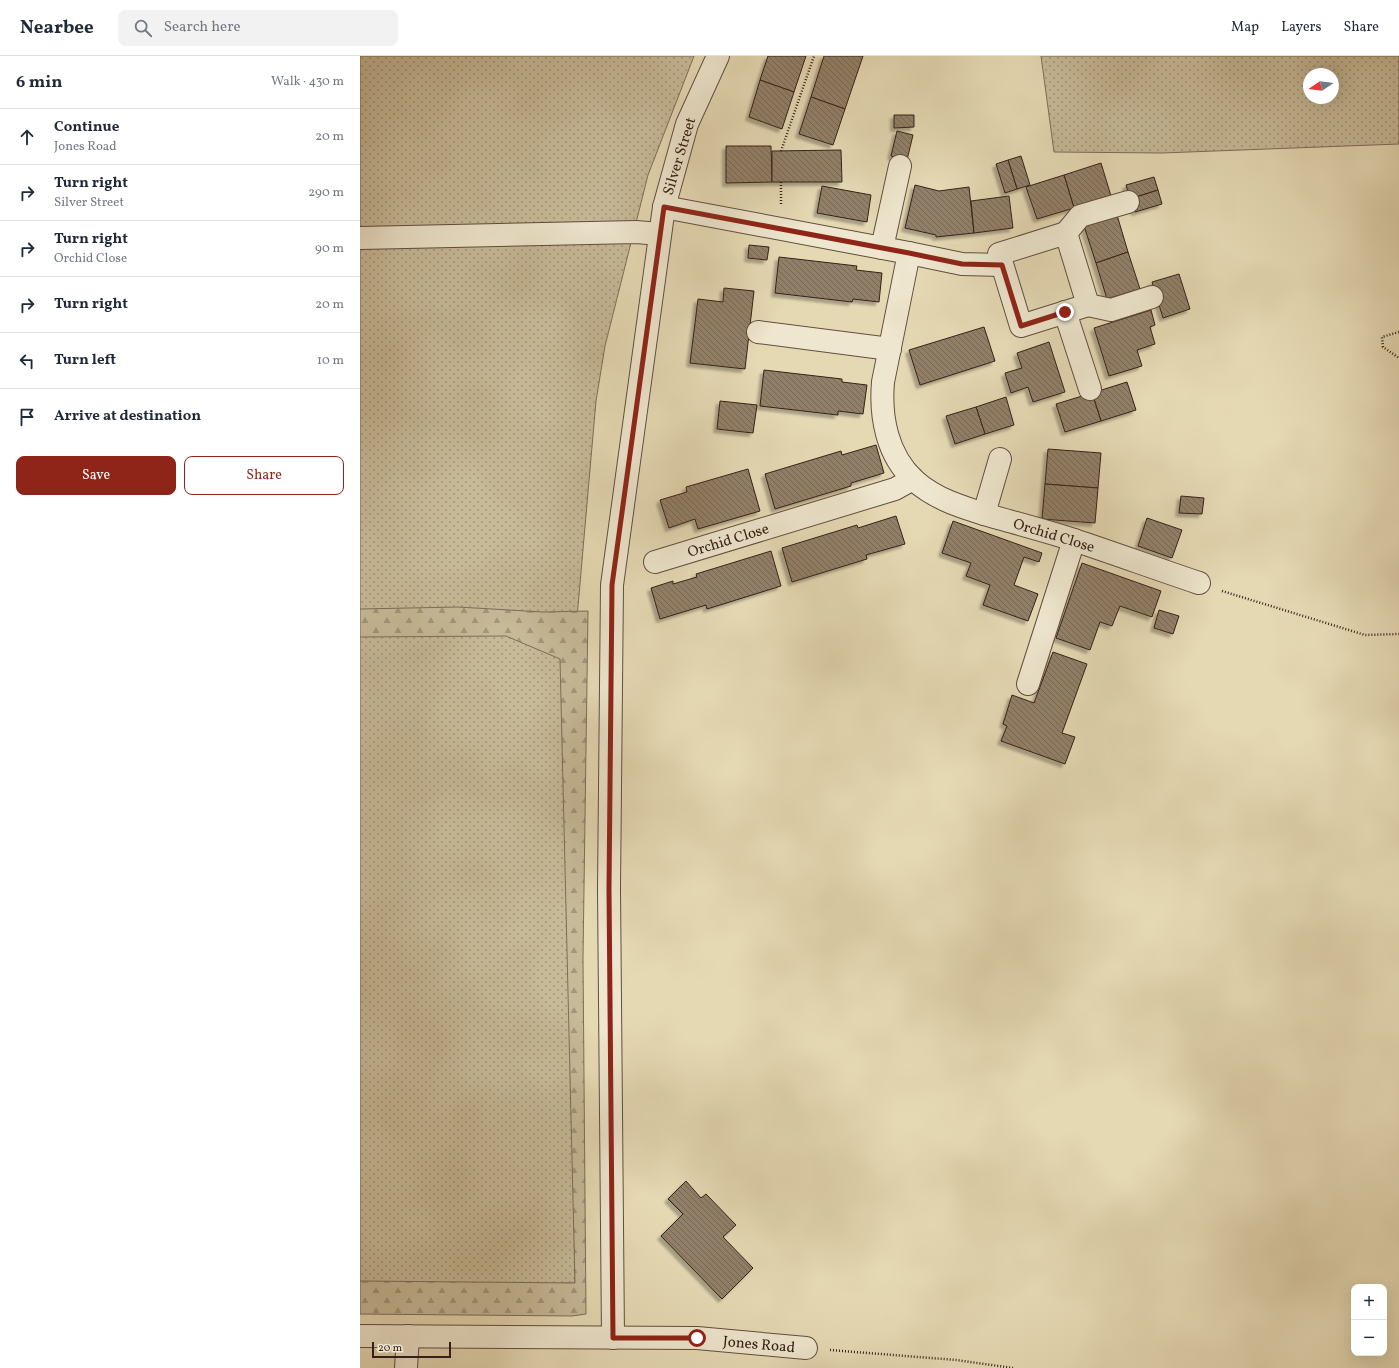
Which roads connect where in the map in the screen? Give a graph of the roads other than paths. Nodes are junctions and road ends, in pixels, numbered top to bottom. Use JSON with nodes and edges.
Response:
{"nodes":[{"id":1,"x":718,"y":56,"type":"edge"},
{"id":2,"x":900,"y":166,"type":"dead end"},
{"id":3,"x":1128,"y":202,"type":"dead end"},
{"id":4,"x":664,"y":207,"type":"junction"},
{"id":5,"x":1066,"y":233,"type":"junction"},
{"id":6,"x":660,"y":234,"type":"junction"},
{"id":7,"x":360,"y":238,"type":"edge"},
{"id":8,"x":882,"y":248,"type":"junction"},
{"id":9,"x":909,"y":253,"type":"junction"},
{"id":10,"x":1002,"y":265,"type":"junction"},
{"id":11,"x":1152,"y":297,"type":"dead end"},
{"id":12,"x":1088,"y":305,"type":"junction"},
{"id":13,"x":1065,"y":312,"type":"junction"},
{"id":14,"x":758,"y":332,"type":"dead end"},
{"id":15,"x":890,"y":349,"type":"junction"},
{"id":16,"x":1090,"y":388,"type":"dead end"},
{"id":17,"x":1000,"y":459,"type":"dead end"},
{"id":18,"x":913,"y":479,"type":"junction"},
{"id":19,"x":984,"y":514,"type":"junction"},
{"id":20,"x":1074,"y":540,"type":"junction"},
{"id":21,"x":655,"y":562,"type":"dead end"},
{"id":22,"x":1199,"y":584,"type":"road end"},
{"id":23,"x":1028,"y":684,"type":"dead end"},
{"id":24,"x":360,"y":1336,"type":"edge"},
{"id":25,"x":408,"y":1336,"type":"junction"},
{"id":26,"x":613,"y":1338,"type":"junction"},
{"id":27,"x":806,"y":1348,"type":"road end"},
{"id":28,"x":406,"y":1368,"type":"edge"}],
"edges":[{"from":1,"to":4,"type":"street","name":"Silver Street"},
{"from":2,"to":8,"type":"street"},
{"from":3,"to":5,"type":"street"},
{"from":4,"to":6,"type":"street","name":"Silver Street"},
{"from":4,"to":8,"type":"street"},
{"from":5,"to":10,"type":"street"},
{"from":5,"to":12,"type":"street"},
{"from":6,"to":7,"type":"street"},
{"from":6,"to":26,"type":"street","name":"Silver Street"},
{"from":8,"to":9,"type":"street"},
{"from":9,"to":10,"type":"street"},
{"from":9,"to":15,"type":"street","name":"Orchid Close"},
{"from":10,"to":13,"type":"street"},
{"from":11,"to":12,"type":"street"},
{"from":12,"to":13,"type":"street"},
{"from":13,"to":16,"type":"street"},
{"from":14,"to":15,"type":"street"},
{"from":15,"to":18,"type":"street","name":"Orchid Close"},
{"from":17,"to":19,"type":"street"},
{"from":18,"to":19,"type":"street","name":"Orchid Close"},
{"from":18,"to":21,"type":"street","name":"Orchid Close"},
{"from":19,"to":20,"type":"street","name":"Orchid Close"},
{"from":20,"to":22,"type":"street","name":"Orchid Close"},
{"from":20,"to":23,"type":"street"},
{"from":24,"to":25,"type":"street","name":"Jones Road"},
{"from":25,"to":26,"type":"street","name":"Jones Road"},
{"from":25,"to":28,"type":"street"},
{"from":26,"to":27,"type":"street","name":"Jones Road"}]}
